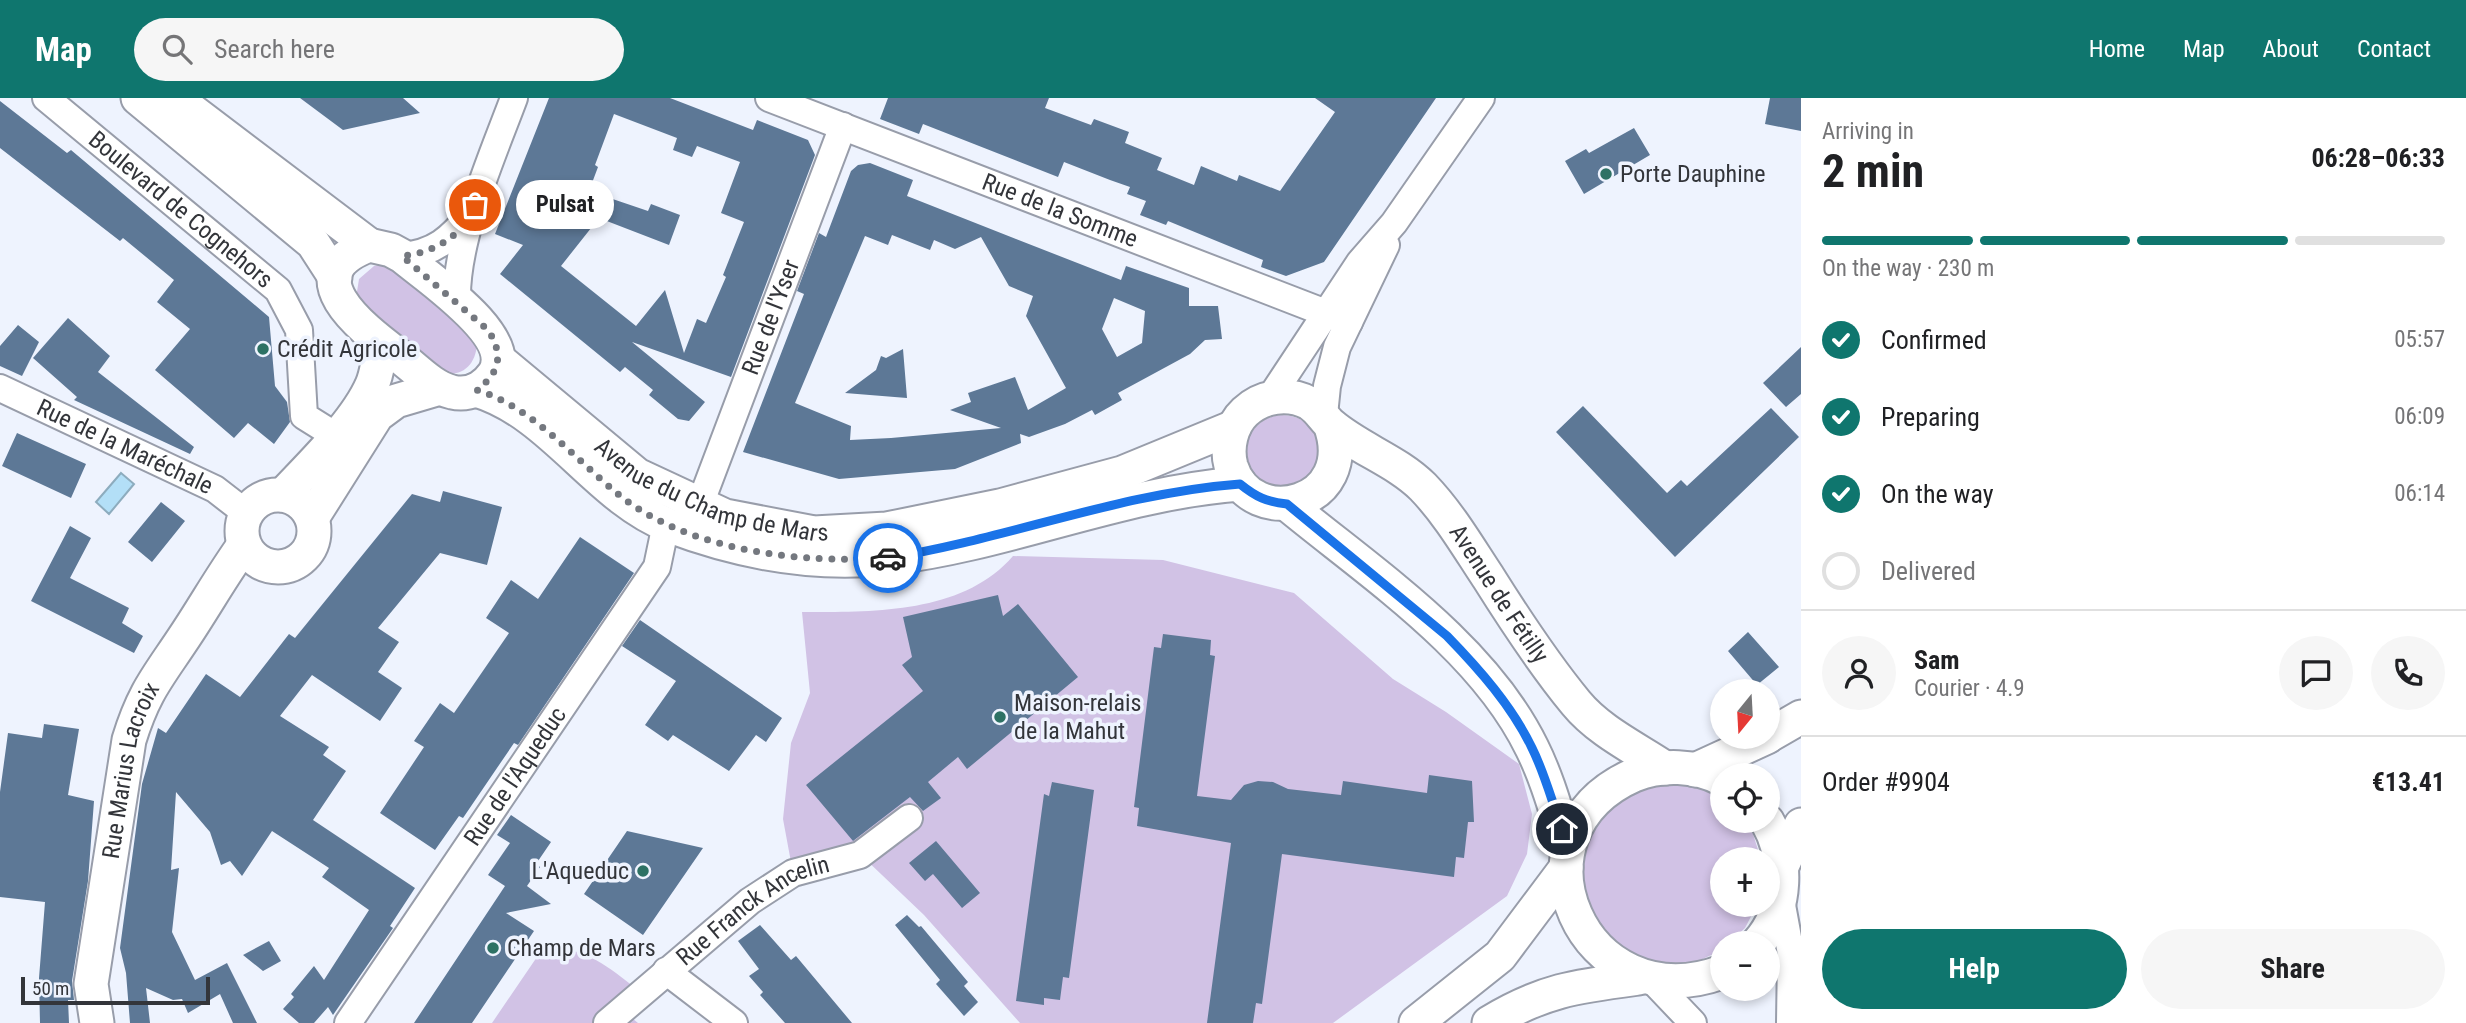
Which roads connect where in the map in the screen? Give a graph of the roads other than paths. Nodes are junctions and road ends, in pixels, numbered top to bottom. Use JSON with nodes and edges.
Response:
{"nodes":[{"id":1,"x":46,"y":98,"type":"edge"},
{"id":2,"x":138,"y":98,"type":"edge"},
{"id":3,"x":175,"y":98,"type":"edge"},
{"id":4,"x":514,"y":98,"type":"edge"},
{"id":5,"x":769,"y":98,"type":"edge"},
{"id":6,"x":1481,"y":98,"type":"edge"},
{"id":7,"x":843,"y":126,"type":"junction"},
{"id":8,"x":472,"y":213,"type":"junction"},
{"id":9,"x":369,"y":245,"type":"junction"},
{"id":10,"x":402,"y":256,"type":"junction"},
{"id":11,"x":335,"y":277,"type":"junction"},
{"id":12,"x":457,"y":302,"type":"junction"},
{"id":13,"x":1337,"y":317,"type":"junction"},
{"id":14,"x":380,"y":342,"type":"junction"},
{"id":15,"x":500,"y":361,"type":"junction"},
{"id":16,"x":0,"y":388,"type":"edge"},
{"id":17,"x":440,"y":388,"type":"junction"},
{"id":18,"x":477,"y":390,"type":"junction"},
{"id":19,"x":1270,"y":398,"type":"junction"},
{"id":20,"x":1327,"y":420,"type":"junction"},
{"id":21,"x":1234,"y":427,"type":"junction"},
{"id":22,"x":337,"y":436,"type":"junction"},
{"id":23,"x":1240,"y":484,"type":"junction"},
{"id":24,"x":283,"y":495,"type":"junction"},
{"id":25,"x":1287,"y":504,"type":"junction"},
{"id":26,"x":699,"y":507,"type":"junction"},
{"id":27,"x":312,"y":518,"type":"junction"},
{"id":28,"x":666,"y":524,"type":"junction"},
{"id":29,"x":245,"y":529,"type":"junction"},
{"id":30,"x":1801,"y":717,"type":"edge"},
{"id":31,"x":1780,"y":729,"type":"edge"},
{"id":32,"x":1742,"y":749,"type":"edge"},
{"id":33,"x":1694,"y":772,"type":"edge"},
{"id":34,"x":909,"y":818,"type":"dead end"},
{"id":35,"x":1801,"y":825,"type":"edge"},
{"id":36,"x":1772,"y":833,"type":"edge"},
{"id":37,"x":1567,"y":858,"type":"junction"},
{"id":38,"x":1781,"y":880,"type":"junction"},
{"id":39,"x":1766,"y":931,"type":"edge"},
{"id":40,"x":666,"y":971,"type":"junction"},
{"id":41,"x":1710,"y":976,"type":"edge"},
{"id":42,"x":1647,"y":980,"type":"junction"},
{"id":43,"x":97,"y":1023,"type":"edge"},
{"id":44,"x":348,"y":1023,"type":"edge"},
{"id":45,"x":607,"y":1023,"type":"edge"},
{"id":46,"x":734,"y":1023,"type":"edge"},
{"id":47,"x":1416,"y":1023,"type":"edge"},
{"id":48,"x":1489,"y":1023,"type":"edge"},
{"id":49,"x":1693,"y":1023,"type":"edge"},
{"id":50,"x":1790,"y":1023,"type":"edge"}],
"edges":[{"from":1,"to":22,"type":"street","name":"Boulevard de Cognehors"},
{"from":2,"to":11,"type":"main road"},
{"from":3,"to":9,"type":"main road"},
{"from":4,"to":8,"type":"street"},
{"from":5,"to":7,"type":"street","name":"Rue de la Somme"},
{"from":6,"to":13,"type":"street"},
{"from":7,"to":13,"type":"street","name":"Rue de la Somme"},
{"from":7,"to":26,"type":"street","name":"Rue de l'Yser"},
{"from":8,"to":10,"type":"street"},
{"from":8,"to":12,"type":"street"},
{"from":9,"to":10,"type":"main road"},
{"from":9,"to":11,"type":"main road"},
{"from":10,"to":12,"type":"main road"},
{"from":11,"to":14,"type":"main road"},
{"from":12,"to":15,"type":"main road"},
{"from":13,"to":19,"type":"street"},
{"from":13,"to":20,"type":"street"},
{"from":14,"to":17,"type":"main road"},
{"from":14,"to":22,"type":"main road"},
{"from":15,"to":18,"type":"main road"},
{"from":15,"to":26,"type":"main road","name":"Avenue du Champ de Mars"},
{"from":16,"to":29,"type":"street","name":"Rue de la Maréchale"},
{"from":17,"to":18,"type":"main road"},
{"from":17,"to":27,"type":"main road"},
{"from":18,"to":28,"type":"main road","name":"Avenue du Champ de Mars"},
{"from":19,"to":20,"type":"main road"},
{"from":19,"to":21,"type":"main road"},
{"from":20,"to":25,"type":"main road"},
{"from":20,"to":33,"type":"main road","name":"Avenue de Fétilly"},
{"from":21,"to":23,"type":"main road"},
{"from":21,"to":26,"type":"main road","name":"Avenue du Champ de Mars"},
{"from":22,"to":24,"type":"main road"},
{"from":23,"to":25,"type":"main road"},
{"from":23,"to":28,"type":"main road","name":"Avenue du Champ de Mars"},
{"from":24,"to":27,"type":"main road"},
{"from":24,"to":29,"type":"main road"},
{"from":25,"to":37,"type":"main road"},
{"from":27,"to":29,"type":"main road"},
{"from":28,"to":44,"type":"street","name":"Rue de l'Aqueduc"},
{"from":29,"to":43,"type":"main road","name":"Rue Marius Lacroix"},
{"from":30,"to":31,"type":"main road"},
{"from":32,"to":33,"type":"main road"},
{"from":33,"to":37,"type":"main road"},
{"from":34,"to":40,"type":"street","name":"Rue Franck Ancelin"},
{"from":35,"to":38,"type":"main road"},
{"from":36,"to":38,"type":"main road"},
{"from":37,"to":42,"type":"main road"},
{"from":37,"to":47,"type":"main road"},
{"from":38,"to":39,"type":"main road"},
{"from":38,"to":50,"type":"street"},
{"from":40,"to":45,"type":"street","name":"Rue Franck Ancelin"},
{"from":40,"to":46,"type":"street"},
{"from":41,"to":42,"type":"main road"},
{"from":42,"to":48,"type":"main road"},
{"from":42,"to":49,"type":"street"}]}
